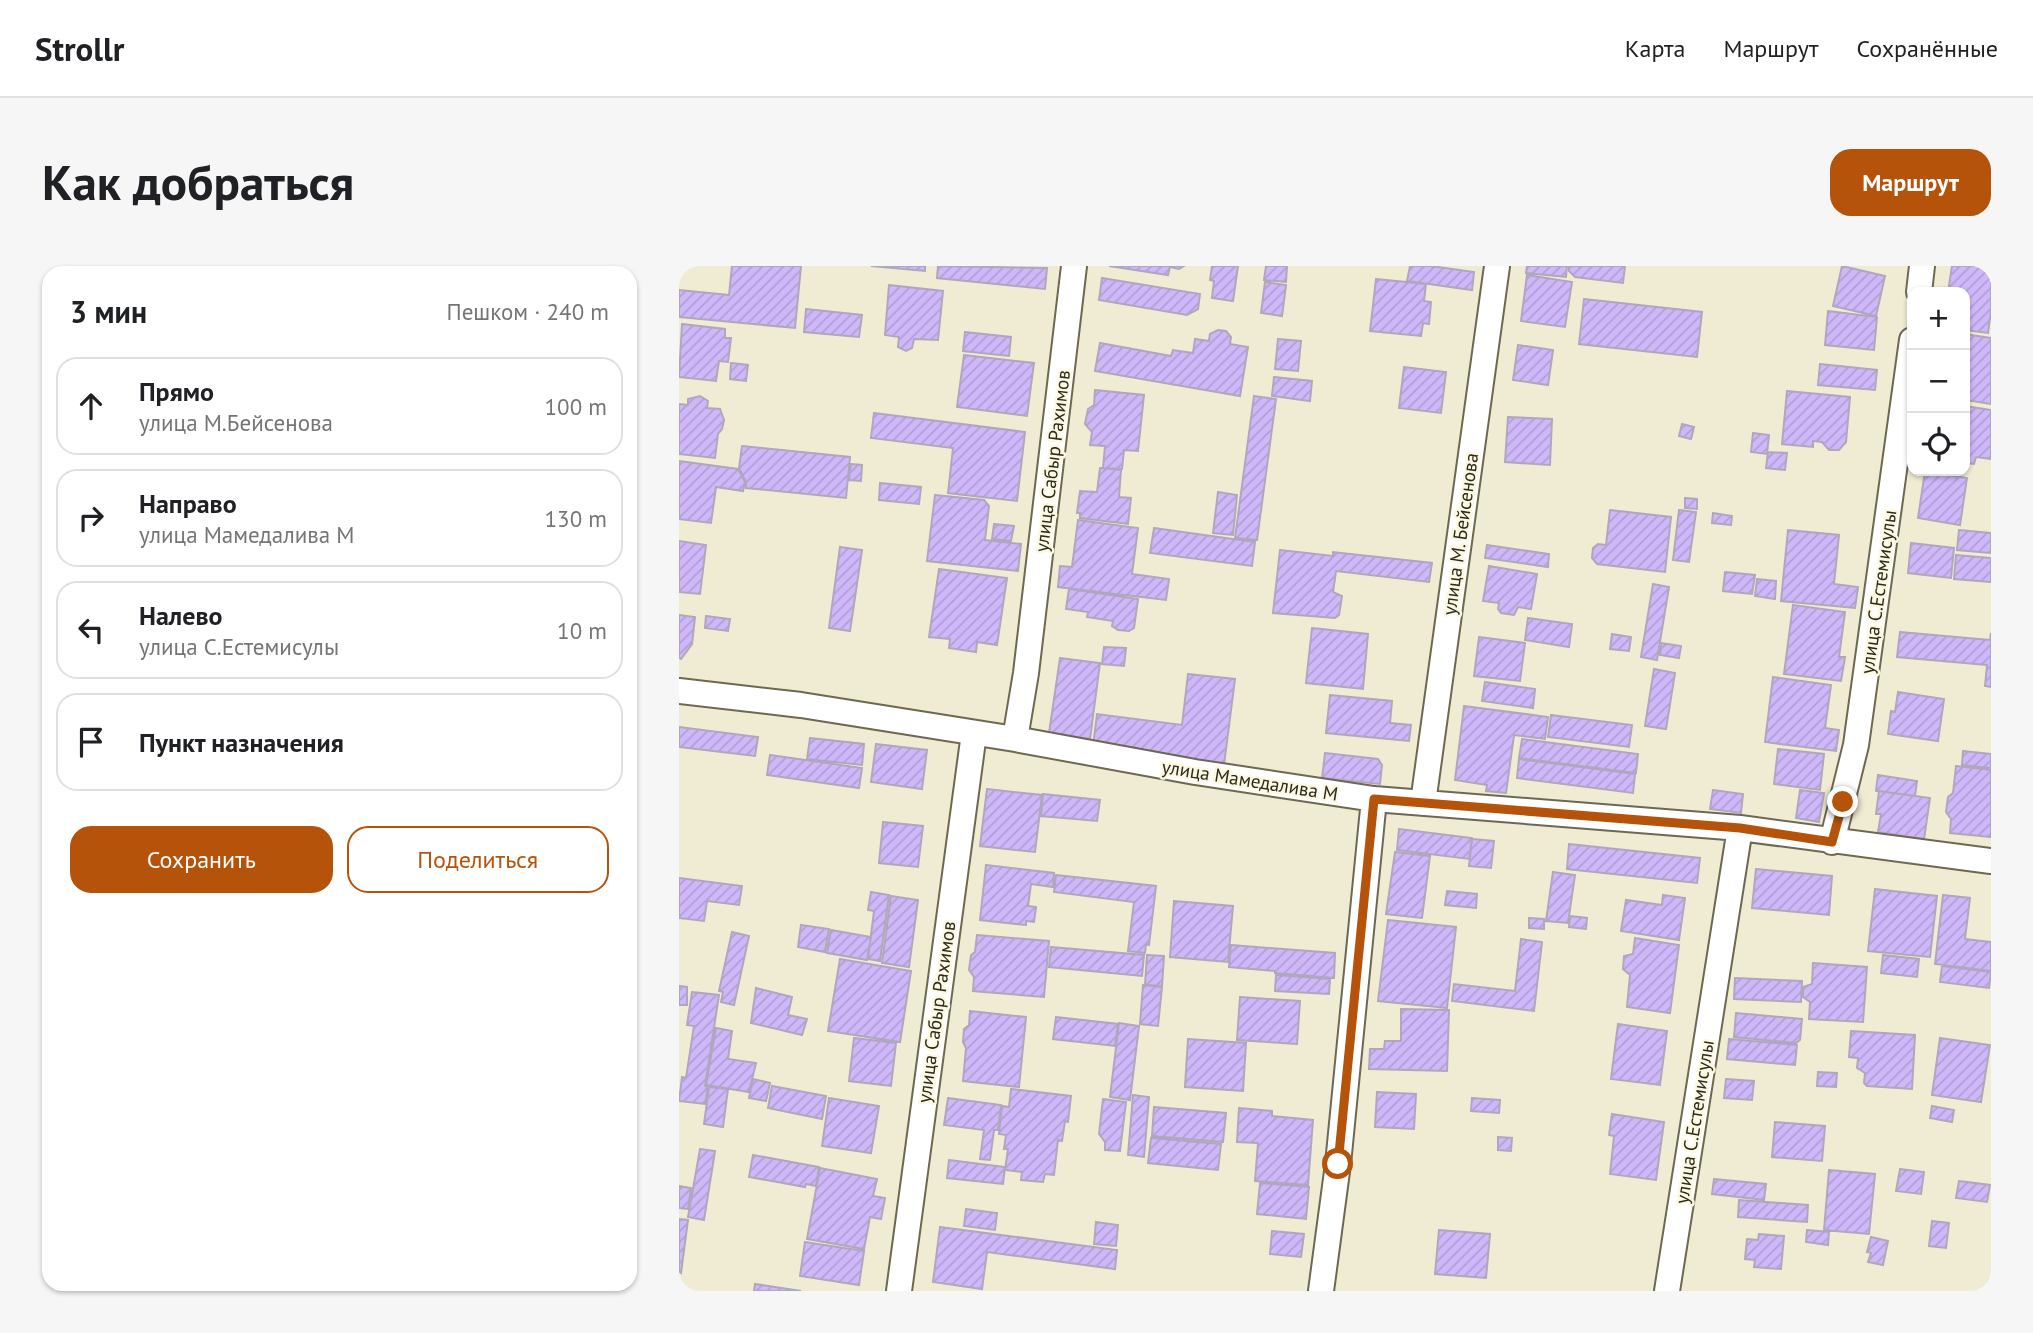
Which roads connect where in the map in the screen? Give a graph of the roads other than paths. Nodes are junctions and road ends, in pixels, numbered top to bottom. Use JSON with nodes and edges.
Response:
{"nodes":[{"id":1,"x":1074,"y":266,"type":"edge"},
{"id":2,"x":1497,"y":266,"type":"edge"},
{"id":3,"x":1922,"y":266,"type":"edge"},
{"id":4,"x":1920,"y":287,"type":"edge"},
{"id":5,"x":1911,"y":350,"type":"edge"},
{"id":6,"x":679,"y":691,"type":"edge"},
{"id":7,"x":974,"y":733,"type":"junction"},
{"id":8,"x":1015,"y":738,"type":"junction"},
{"id":9,"x":1374,"y":799,"type":"junction"},
{"id":10,"x":1423,"y":803,"type":"junction"},
{"id":11,"x":1740,"y":828,"type":"junction"},
{"id":12,"x":1832,"y":842,"type":"junction"},
{"id":13,"x":1991,"y":861,"type":"edge"},
{"id":14,"x":899,"y":1291,"type":"edge"},
{"id":15,"x":1321,"y":1291,"type":"edge"},
{"id":16,"x":1667,"y":1291,"type":"edge"}],
"edges":[{"from":1,"to":8,"type":"street","name":"улица Сабыр Рахимов"},
{"from":2,"to":10,"type":"street","name":"улица М. Бейсенова"},
{"from":3,"to":4,"type":"street"},
{"from":5,"to":12,"type":"street","name":"улица С.Естемисулы"},
{"from":6,"to":7,"type":"street","name":"улица Мамедалива М"},
{"from":7,"to":8,"type":"street","name":"улица Мамедалива М"},
{"from":7,"to":14,"type":"street","name":"улица Сабыр Рахимов"},
{"from":8,"to":9,"type":"street","name":"улица Мамедалива М"},
{"from":9,"to":10,"type":"street","name":"улица Мамедалива М"},
{"from":9,"to":15,"type":"street"},
{"from":10,"to":11,"type":"street","name":"улица Мамедалива М"},
{"from":11,"to":12,"type":"street","name":"улица Мамедалива М"},
{"from":11,"to":16,"type":"street","name":"улица С.Естемисулы"},
{"from":12,"to":13,"type":"street","name":"улица Мамедалива М"}]}
